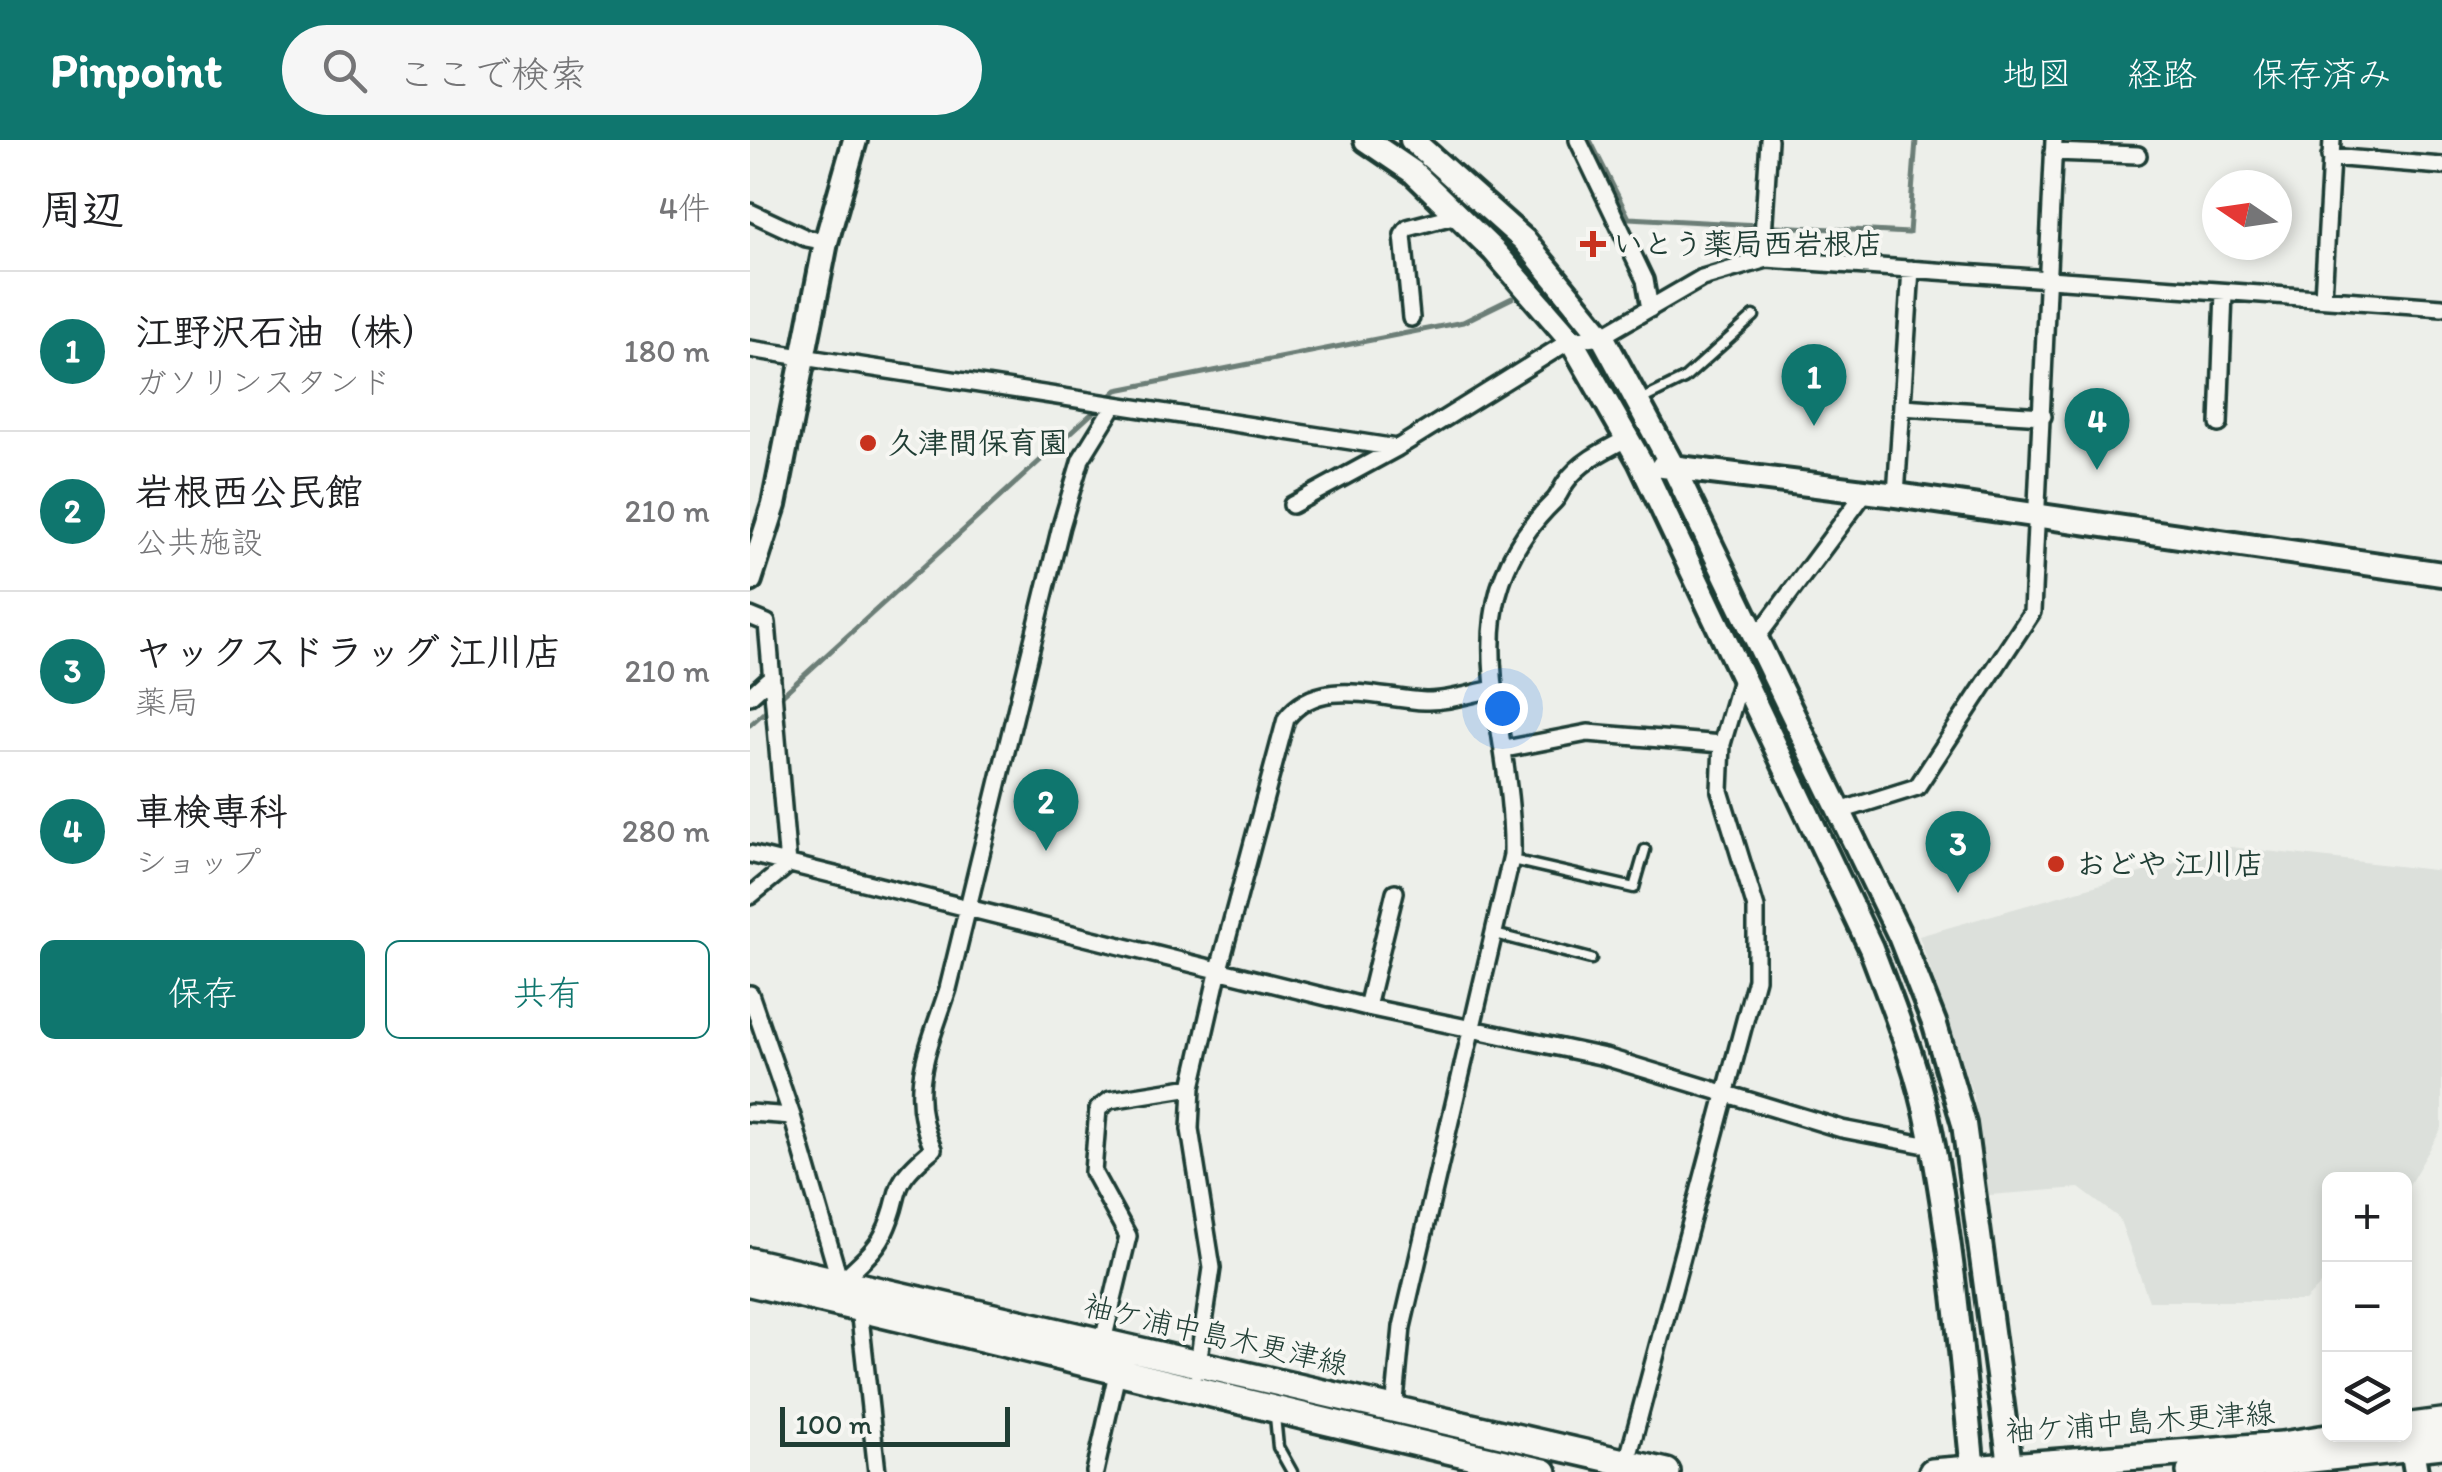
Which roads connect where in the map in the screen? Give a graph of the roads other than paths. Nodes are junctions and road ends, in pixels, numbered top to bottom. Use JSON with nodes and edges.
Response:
{"nodes":[{"id":1,"x":855,"y":140,"type":"edge"},
{"id":2,"x":1366,"y":140,"type":"edge"},
{"id":3,"x":1412,"y":140,"type":"edge"},
{"id":4,"x":1578,"y":140,"type":"edge"},
{"id":5,"x":1769,"y":140,"type":"edge"},
{"id":6,"x":2054,"y":146,"type":"edge"},
{"id":7,"x":2331,"y":148,"type":"edge"},
{"id":8,"x":2138,"y":155,"type":"dead end"},
{"id":9,"x":2442,"y":166,"type":"edge"},
{"id":10,"x":750,"y":212,"type":"edge"},
{"id":11,"x":1457,"y":216,"type":"junction"},
{"id":12,"x":826,"y":242,"type":"junction"},
{"id":13,"x":1767,"y":258,"type":"junction"},
{"id":14,"x":1910,"y":269,"type":"junction"},
{"id":15,"x":2048,"y":282,"type":"junction"},
{"id":16,"x":2224,"y":292,"type":"junction"},
{"id":17,"x":2323,"y":298,"type":"junction"},
{"id":18,"x":2442,"y":307,"type":"edge"},
{"id":19,"x":1650,"y":309,"type":"junction"},
{"id":20,"x":1754,"y":316,"type":"dead end"},
{"id":21,"x":1411,"y":318,"type":"dead end"},
{"id":22,"x":1602,"y":336,"type":"junction"},
{"id":23,"x":1571,"y":340,"type":"junction"},
{"id":24,"x":750,"y":349,"type":"edge"},
{"id":25,"x":803,"y":357,"type":"junction"},
{"id":26,"x":1639,"y":401,"type":"junction"},
{"id":27,"x":1113,"y":406,"type":"junction"},
{"id":28,"x":1902,"y":407,"type":"junction"},
{"id":29,"x":2042,"y":416,"type":"junction"},
{"id":30,"x":2220,"y":424,"type":"dead end"},
{"id":31,"x":1628,"y":438,"type":"junction"},
{"id":32,"x":1396,"y":448,"type":"junction"},
{"id":33,"x":1640,"y":462,"type":"junction"},
{"id":34,"x":1674,"y":468,"type":"junction"},
{"id":35,"x":1866,"y":491,"type":"junction"},
{"id":36,"x":1896,"y":494,"type":"junction"},
{"id":37,"x":1292,"y":505,"type":"dead end"},
{"id":38,"x":2036,"y":516,"type":"junction"},
{"id":39,"x":2442,"y":574,"type":"edge"},
{"id":40,"x":750,"y":580,"type":"edge"},
{"id":41,"x":750,"y":616,"type":"edge"},
{"id":42,"x":1755,"y":640,"type":"junction"},
{"id":43,"x":772,"y":676,"type":"junction"},
{"id":44,"x":1741,"y":678,"type":"junction"},
{"id":45,"x":1494,"y":690,"type":"junction"},
{"id":46,"x":750,"y":696,"type":"edge"},
{"id":47,"x":1722,"y":744,"type":"junction"},
{"id":48,"x":1505,"y":750,"type":"junction"},
{"id":49,"x":1840,"y":811,"type":"junction"},
{"id":50,"x":1645,"y":850,"type":"dead end"},
{"id":51,"x":750,"y":854,"type":"edge"},
{"id":52,"x":1512,"y":860,"type":"junction"},
{"id":53,"x":788,"y":864,"type":"junction"},
{"id":54,"x":1395,"y":892,"type":"dead end"},
{"id":55,"x":750,"y":896,"type":"edge"},
{"id":56,"x":967,"y":907,"type":"junction"},
{"id":57,"x":1495,"y":934,"type":"junction"},
{"id":58,"x":1591,"y":959,"type":"dead end"},
{"id":59,"x":1219,"y":969,"type":"junction"},
{"id":60,"x":750,"y":994,"type":"edge"},
{"id":61,"x":1367,"y":1007,"type":"junction"},
{"id":62,"x":1472,"y":1030,"type":"junction"},
{"id":63,"x":1192,"y":1087,"type":"junction"},
{"id":64,"x":1723,"y":1090,"type":"junction"},
{"id":65,"x":750,"y":1113,"type":"edge"},
{"id":66,"x":792,"y":1116,"type":"junction"},
{"id":67,"x":1932,"y":1142,"type":"junction"},
{"id":68,"x":750,"y":1261,"type":"edge"},
{"id":69,"x":750,"y":1282,"type":"edge"},
{"id":70,"x":840,"y":1282,"type":"junction"},
{"id":71,"x":860,"y":1308,"type":"junction"},
{"id":72,"x":1102,"y":1340,"type":"junction"},
{"id":73,"x":1118,"y":1369,"type":"junction"},
{"id":74,"x":1196,"y":1376,"type":"junction"},
{"id":75,"x":1394,"y":1411,"type":"junction"},
{"id":76,"x":1276,"y":1412,"type":"junction"},
{"id":77,"x":2442,"y":1422,"type":"edge"},
{"id":78,"x":2322,"y":1439,"type":"edge"},
{"id":79,"x":2410,"y":1443,"type":"edge"},
{"id":80,"x":2442,"y":1445,"type":"edge"},
{"id":81,"x":1626,"y":1466,"type":"junction"},
{"id":82,"x":2011,"y":1468,"type":"edge"},
{"id":83,"x":1972,"y":1469,"type":"edge"},
{"id":84,"x":877,"y":1472,"type":"edge"},
{"id":85,"x":1095,"y":1472,"type":"edge"},
{"id":86,"x":1292,"y":1472,"type":"edge"},
{"id":87,"x":1544,"y":1472,"type":"edge"},
{"id":88,"x":1668,"y":1472,"type":"edge"},
{"id":89,"x":1932,"y":1472,"type":"edge"},
{"id":90,"x":2190,"y":1472,"type":"edge"}],
"edges":[{"from":1,"to":12,"type":"street"},
{"from":2,"to":11,"type":"street"},
{"from":3,"to":22,"type":"street"},
{"from":4,"to":19,"type":"street"},
{"from":5,"to":13,"type":"street"},
{"from":6,"to":8,"type":"street"},
{"from":6,"to":15,"type":"street"},
{"from":7,"to":9,"type":"street"},
{"from":7,"to":17,"type":"street"},
{"from":10,"to":12,"type":"street"},
{"from":11,"to":21,"type":"street"},
{"from":11,"to":23,"type":"street"},
{"from":12,"to":25,"type":"street"},
{"from":13,"to":14,"type":"street"},
{"from":13,"to":19,"type":"street"},
{"from":14,"to":15,"type":"street"},
{"from":14,"to":28,"type":"street"},
{"from":15,"to":16,"type":"street"},
{"from":15,"to":29,"type":"street"},
{"from":16,"to":17,"type":"street"},
{"from":16,"to":30,"type":"street"},
{"from":17,"to":18,"type":"street"},
{"from":19,"to":22,"type":"street"},
{"from":20,"to":26,"type":"lane"},
{"from":22,"to":23,"type":"street"},
{"from":22,"to":26,"type":"street"},
{"from":23,"to":31,"type":"street"},
{"from":23,"to":32,"type":"street"},
{"from":24,"to":25,"type":"street"},
{"from":25,"to":27,"type":"street"},
{"from":25,"to":40,"type":"street"},
{"from":26,"to":34,"type":"street"},
{"from":27,"to":32,"type":"street"},
{"from":27,"to":56,"type":"street"},
{"from":28,"to":29,"type":"street"},
{"from":28,"to":36,"type":"street"},
{"from":29,"to":38,"type":"street"},
{"from":31,"to":33,"type":"street"},
{"from":31,"to":45,"type":"street"},
{"from":32,"to":37,"type":"street"},
{"from":33,"to":34,"type":"street"},
{"from":33,"to":44,"type":"street"},
{"from":34,"to":35,"type":"street"},
{"from":34,"to":42,"type":"street"},
{"from":35,"to":36,"type":"street"},
{"from":35,"to":42,"type":"street"},
{"from":36,"to":38,"type":"street"},
{"from":38,"to":39,"type":"street"},
{"from":38,"to":49,"type":"street"},
{"from":41,"to":43,"type":"street"},
{"from":42,"to":49,"type":"street"},
{"from":43,"to":46,"type":"street"},
{"from":43,"to":53,"type":"street"},
{"from":44,"to":47,"type":"street"},
{"from":44,"to":67,"type":"street"},
{"from":45,"to":48,"type":"street"},
{"from":45,"to":59,"type":"street"},
{"from":47,"to":48,"type":"street"},
{"from":47,"to":64,"type":"street"},
{"from":48,"to":52,"type":"street"},
{"from":49,"to":82,"type":"street"},
{"from":50,"to":52,"type":"lane"},
{"from":51,"to":53,"type":"street"},
{"from":52,"to":57,"type":"street"},
{"from":53,"to":55,"type":"street"},
{"from":53,"to":56,"type":"street"},
{"from":54,"to":61,"type":"street"},
{"from":56,"to":59,"type":"street"},
{"from":56,"to":70,"type":"street"},
{"from":57,"to":58,"type":"lane"},
{"from":57,"to":62,"type":"street"},
{"from":59,"to":61,"type":"street"},
{"from":59,"to":63,"type":"street"},
{"from":60,"to":66,"type":"street"},
{"from":61,"to":62,"type":"street"},
{"from":62,"to":64,"type":"street"},
{"from":62,"to":75,"type":"street"},
{"from":63,"to":72,"type":"street"},
{"from":63,"to":74,"type":"street"},
{"from":64,"to":67,"type":"street"},
{"from":64,"to":81,"type":"street"},
{"from":65,"to":66,"type":"street"},
{"from":66,"to":70,"type":"street"},
{"from":67,"to":83,"type":"street"},
{"from":68,"to":70,"type":"main road","name":"袖ケ浦中島木更津線"},
{"from":69,"to":71,"type":"main road"},
{"from":70,"to":72,"type":"main road","name":"袖ケ浦中島木更津線"},
{"from":71,"to":73,"type":"main road"},
{"from":71,"to":84,"type":"street"},
{"from":72,"to":74,"type":"main road","name":"袖ケ浦中島木更津線"},
{"from":73,"to":74,"type":"main road"},
{"from":73,"to":85,"type":"street"},
{"from":74,"to":75,"type":"main road","name":"袖ケ浦中島木更津線"},
{"from":74,"to":76,"type":"main road"},
{"from":75,"to":81,"type":"main road","name":"袖ケ浦中島木更津線"},
{"from":76,"to":86,"type":"lane"},
{"from":76,"to":87,"type":"main road"},
{"from":77,"to":79,"type":"main road"},
{"from":78,"to":82,"type":"main road","name":"袖ケ浦中島木更津線"},
{"from":79,"to":80,"type":"main road"},
{"from":79,"to":90,"type":"main road"},
{"from":81,"to":88,"type":"main road","name":"袖ケ浦中島木更津線"},
{"from":82,"to":83,"type":"main road","name":"袖ケ浦中島木更津線"},
{"from":83,"to":89,"type":"main road","name":"袖ケ浦中島木更津線"}]}
